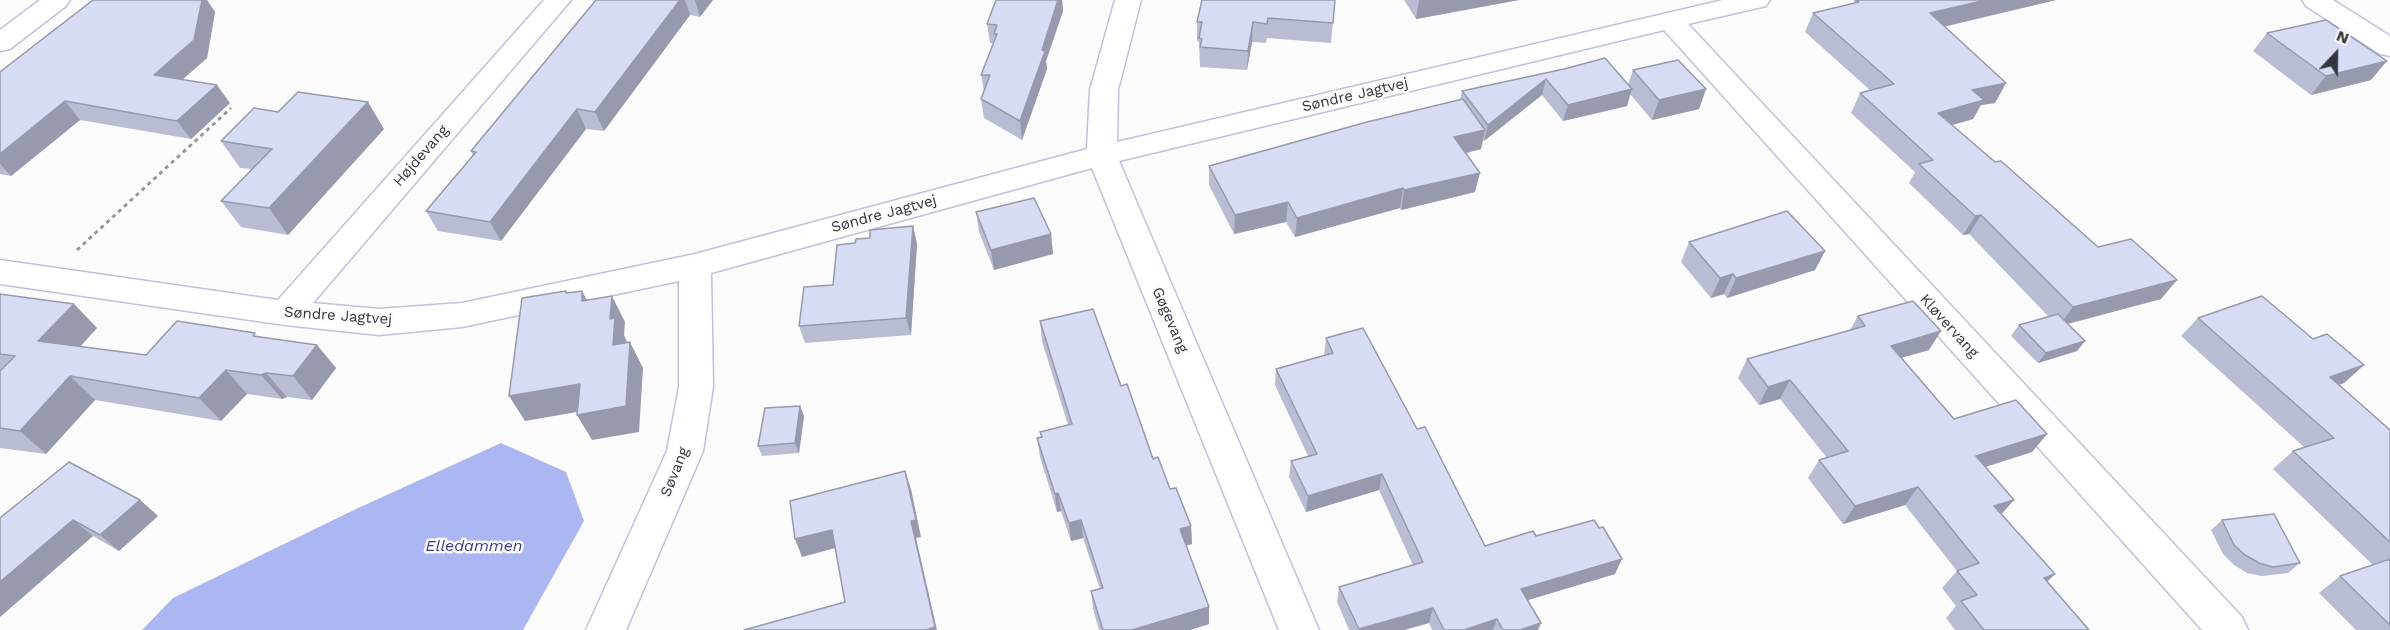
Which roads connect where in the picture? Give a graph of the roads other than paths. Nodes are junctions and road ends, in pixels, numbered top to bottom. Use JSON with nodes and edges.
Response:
{"nodes":[{"id":1,"x":57,"y":0,"type":"edge"},
{"id":2,"x":558,"y":0,"type":"edge"},
{"id":3,"x":1128,"y":0,"type":"edge"},
{"id":4,"x":1757,"y":0,"type":"edge"},
{"id":5,"x":2315,"y":0,"type":"edge"},
{"id":6,"x":1670,"y":21,"type":"junction"},
{"id":7,"x":0,"y":43,"type":"edge"},
{"id":8,"x":2390,"y":48,"type":"edge"},
{"id":9,"x":1102,"y":156,"type":"junction"},
{"id":10,"x":695,"y":266,"type":"junction"},
{"id":11,"x":0,"y":272,"type":"edge"},
{"id":12,"x":285,"y":313,"type":"junction"},
{"id":13,"x":606,"y":630,"type":"edge"},
{"id":14,"x":1299,"y":630,"type":"edge"},
{"id":15,"x":2228,"y":630,"type":"edge"}],
"edges":[{"from":1,"to":7,"type":"street"},
{"from":2,"to":12,"type":"street","name":"Højdevang"},
{"from":3,"to":9,"type":"street","name":"Gøgevang"},
{"from":4,"to":6,"type":"street","name":"Søndre Jagtvej"},
{"from":5,"to":8,"type":"street"},
{"from":6,"to":9,"type":"street","name":"Søndre Jagtvej"},
{"from":6,"to":15,"type":"street","name":"Kløvervang"},
{"from":9,"to":10,"type":"street","name":"Søndre Jagtvej"},
{"from":9,"to":14,"type":"street","name":"Gøgevang"},
{"from":10,"to":12,"type":"street","name":"Søndre Jagtvej"},
{"from":10,"to":13,"type":"street","name":"Søvang"},
{"from":11,"to":12,"type":"street","name":"Søndre Jagtvej"}]}
